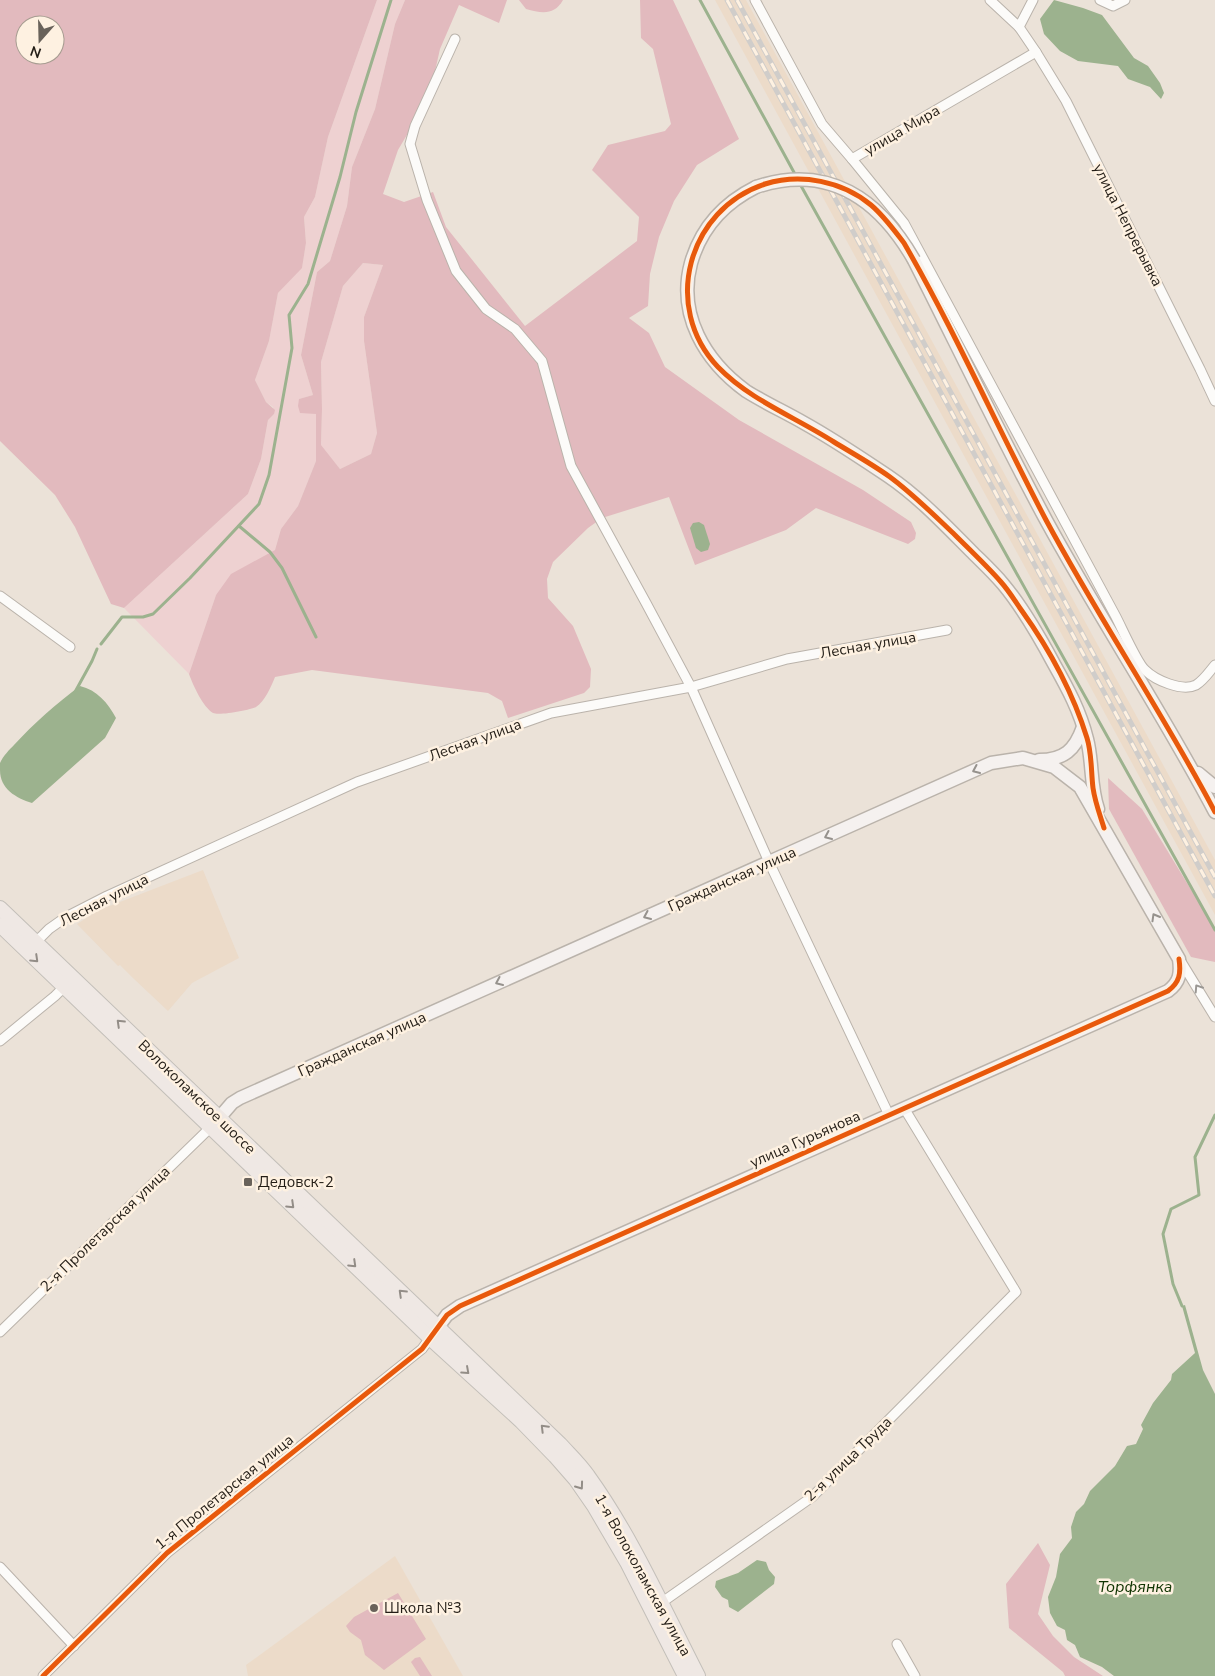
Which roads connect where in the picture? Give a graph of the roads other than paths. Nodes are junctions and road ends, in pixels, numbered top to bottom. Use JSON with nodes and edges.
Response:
{"nodes":[{"id":1,"x":755,"y":0,"type":"edge"},
{"id":2,"x":1033,"y":0,"type":"edge"},
{"id":3,"x":1100,"y":0,"type":"edge"},
{"id":4,"x":1125,"y":0,"type":"edge"},
{"id":5,"x":993,"y":1,"type":"edge"},
{"id":6,"x":1019,"y":27,"type":"junction"},
{"id":7,"x":455,"y":39,"type":"dead end"},
{"id":8,"x":1036,"y":52,"type":"junction"},
{"id":9,"x":852,"y":160,"type":"junction"},
{"id":10,"x":1215,"y":402,"type":"edge"},
{"id":11,"x":0,"y":596,"type":"edge"},
{"id":12,"x":947,"y":630,"type":"dead end"},
{"id":13,"x":70,"y":647,"type":"dead end"},
{"id":14,"x":1215,"y":665,"type":"edge"},
{"id":15,"x":691,"y":687,"type":"junction"},
{"id":16,"x":1083,"y":727,"type":"junction"},
{"id":17,"x":1028,"y":760,"type":"junction"},
{"id":18,"x":1191,"y":766,"type":"junction"},
{"id":19,"x":1215,"y":787,"type":"edge"},
{"id":20,"x":1215,"y":812,"type":"edge"},
{"id":21,"x":1104,"y":828,"type":"junction"},
{"id":22,"x":769,"y":862,"type":"junction"},
{"id":23,"x":0,"y":908,"type":"edge"},
{"id":24,"x":0,"y":925,"type":"edge"},
{"id":25,"x":36,"y":942,"type":"junction"},
{"id":26,"x":1179,"y":959,"type":"junction"},
{"id":27,"x":69,"y":982,"type":"junction"},
{"id":28,"x":1215,"y":1017,"type":"edge"},
{"id":29,"x":0,"y":1041,"type":"edge"},
{"id":30,"x":904,"y":1108,"type":"junction"},
{"id":31,"x":889,"y":1115,"type":"junction"},
{"id":32,"x":215,"y":1123,"type":"junction"},
{"id":33,"x":0,"y":1332,"type":"edge"},
{"id":34,"x":434,"y":1332,"type":"junction"},
{"id":35,"x":0,"y":1567,"type":"edge"},
{"id":36,"x":661,"y":1603,"type":"junction"},
{"id":37,"x":897,"y":1644,"type":"dead end"},
{"id":38,"x":74,"y":1646,"type":"junction"},
{"id":39,"x":42,"y":1676,"type":"edge"},
{"id":40,"x":685,"y":1676,"type":"edge"},
{"id":41,"x":698,"y":1676,"type":"edge"},
{"id":42,"x":915,"y":1676,"type":"edge"}],
"edges":[{"from":1,"to":9,"type":"street","name":"улица Мира"},
{"from":2,"to":6,"type":"street"},
{"from":3,"to":4,"type":"street"},
{"from":5,"to":6,"type":"street"},
{"from":6,"to":8,"type":"street"},
{"from":7,"to":15,"type":"street"},
{"from":8,"to":9,"type":"street","name":"улица Мира"},
{"from":8,"to":10,"type":"street","name":"улица Непрерывка"},
{"from":9,"to":14,"type":"street"},
{"from":11,"to":13,"type":"street"},
{"from":12,"to":15,"type":"street","name":"Лесная улица"},
{"from":15,"to":22,"type":"street"},
{"from":15,"to":25,"type":"street","name":"Лесная улица"},
{"from":16,"to":17,"type":"street"},
{"from":16,"to":18,"type":"street","bridge":true},
{"from":16,"to":21,"type":"street"},
{"from":17,"to":21,"type":"street","name":"Гражданская улица"},
{"from":17,"to":22,"type":"street","name":"Гражданская улица","one_way":true},
{"from":18,"to":19,"type":"street"},
{"from":18,"to":20,"type":"street"},
{"from":26,"to":21,"type":"street","name":"Гражданская улица","one_way":true},
{"from":22,"to":31,"type":"street"},
{"from":22,"to":32,"type":"street","name":"Гражданская улица","one_way":true},
{"from":23,"to":25,"type":"main road","name":"Волоколамское шоссе"},
{"from":24,"to":27,"type":"main road","name":"Волоколамское шоссе","one_way":true},
{"from":25,"to":27,"type":"main road","name":"Волоколамское шоссе"},
{"from":28,"to":26,"type":"street","one_way":true},
{"from":26,"to":30,"type":"street","name":"улица Гурьянова"},
{"from":27,"to":29,"type":"street"},
{"from":27,"to":32,"type":"main road","name":"Волоколамское шоссе"},
{"from":30,"to":31,"type":"street","name":"улица Гурьянова"},
{"from":30,"to":36,"type":"street","name":"2-я улица Труда"},
{"from":31,"to":34,"type":"street","name":"улица Гурьянова"},
{"from":32,"to":33,"type":"street","name":"2-я Пролетарская улица"},
{"from":32,"to":34,"type":"main road","name":"Волоколамское шоссе"},
{"from":36,"to":34,"type":"main road","name":"1-я Волоколамская улица","one_way":true},
{"from":34,"to":38,"type":"street","name":"1-я Пролетарская улица"},
{"from":34,"to":40,"type":"main road","name":"1-я Волоколамская улица","one_way":true},
{"from":35,"to":38,"type":"street"},
{"from":36,"to":41,"type":"main road","name":"1-я Волоколамская улица"},
{"from":37,"to":42,"type":"street"},
{"from":38,"to":39,"type":"street","name":"1-я Пролетарская улица"}]}
